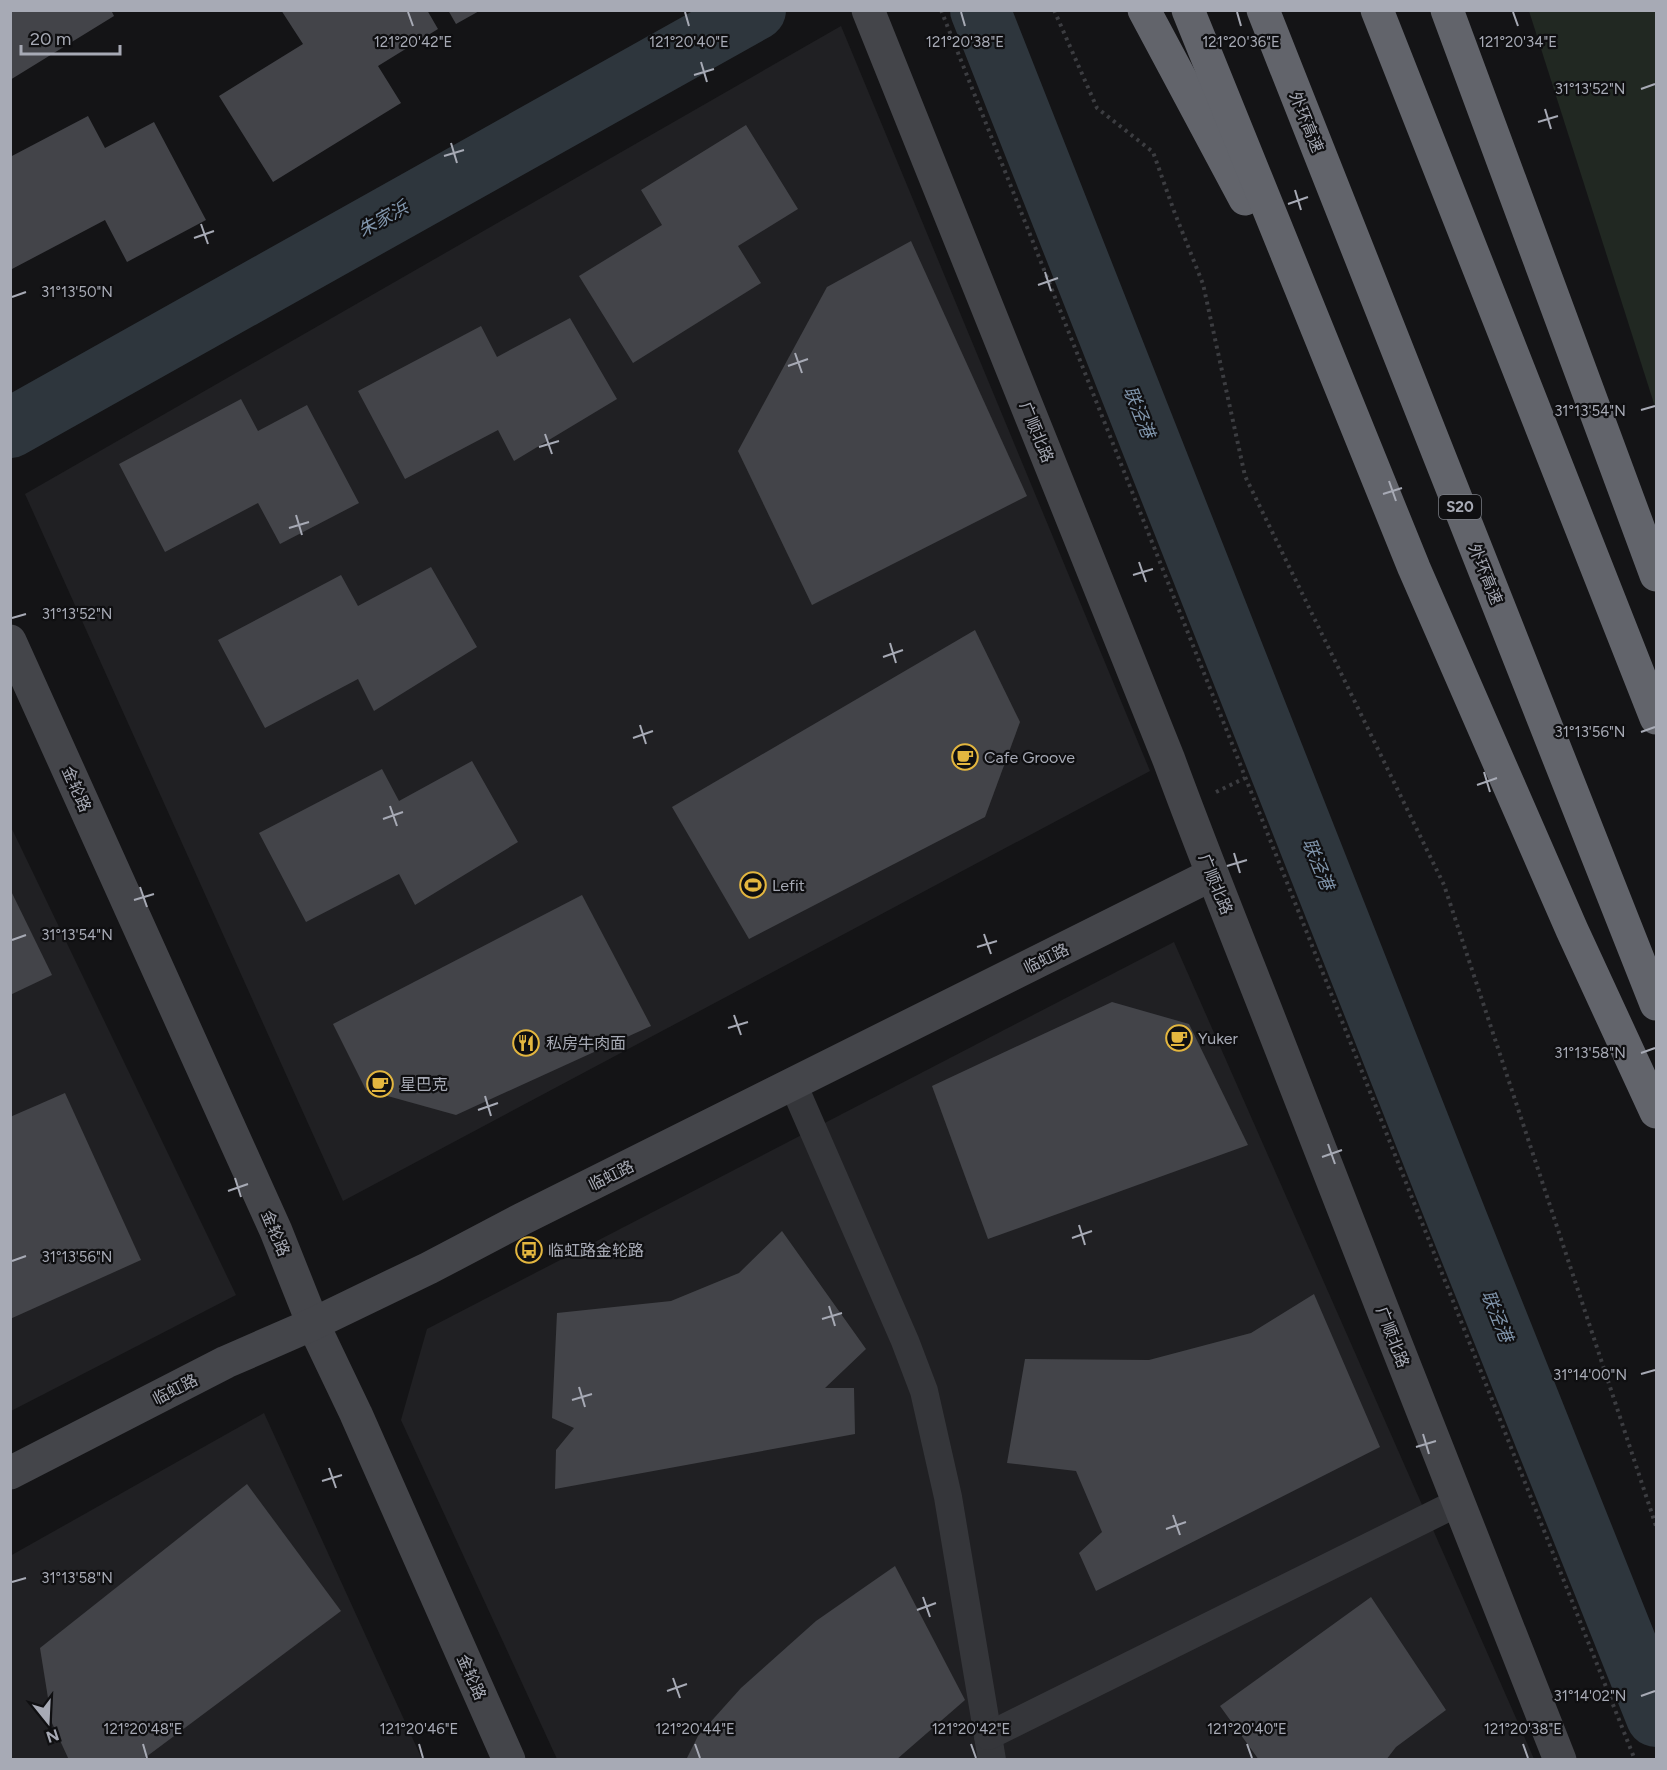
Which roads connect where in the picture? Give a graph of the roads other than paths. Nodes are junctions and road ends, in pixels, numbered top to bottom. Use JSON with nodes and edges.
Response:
{"nodes":[{"id":1,"x":868,"y":10,"type":"edge"},
{"id":2,"x":1144,"y":10,"type":"edge"},
{"id":3,"x":1188,"y":10,"type":"edge"},
{"id":4,"x":1263,"y":10,"type":"edge"},
{"id":5,"x":1377,"y":10,"type":"edge"},
{"id":6,"x":1447,"y":10,"type":"edge"},
{"id":7,"x":1472,"y":10,"type":"edge"},
{"id":8,"x":1537,"y":249,"type":"junction"},
{"id":9,"x":1327,"y":352,"type":"junction"},
{"id":10,"x":1656,"y":575,"type":"edge"},
{"id":11,"x":10,"y":641,"type":"edge"},
{"id":12,"x":1656,"y":718,"type":"edge"},
{"id":13,"x":1211,"y":875,"type":"junction"},
{"id":14,"x":1656,"y":1004,"type":"edge"},
{"id":15,"x":793,"y":1084,"type":"junction"},
{"id":16,"x":1656,"y":1112,"type":"edge"},
{"id":17,"x":313,"y":1324,"type":"junction"},
{"id":18,"x":10,"y":1473,"type":"edge"},
{"id":19,"x":1457,"y":1503,"type":"junction"},
{"id":20,"x":990,"y":1748,"type":"edge"},
{"id":21,"x":508,"y":1760,"type":"edge"},
{"id":22,"x":1560,"y":1760,"type":"edge"}],
"edges":[{"from":1,"to":13,"type":"street","name":"广顺北路"},
{"from":2,"to":9,"type":"highway"},
{"from":3,"to":9,"type":"highway"},
{"from":4,"to":14,"type":"highway","name":"外环高速","number":"S20"},
{"from":5,"to":12,"type":"highway"},
{"from":6,"to":8,"type":"highway"},
{"from":7,"to":8,"type":"highway"},
{"from":8,"to":10,"type":"highway"},
{"from":9,"to":16,"type":"highway"},
{"from":11,"to":17,"type":"street","name":"金轮路"},
{"from":13,"to":15,"type":"street","name":"临虹路"},
{"from":13,"to":19,"type":"street","name":"广顺北路"},
{"from":15,"to":17,"type":"street","name":"临虹路"},
{"from":15,"to":20,"type":"street"},
{"from":17,"to":18,"type":"street","name":"临虹路"},
{"from":17,"to":21,"type":"street","name":"金轮路"},
{"from":19,"to":20,"type":"street"},
{"from":19,"to":22,"type":"street","name":"广顺北路"}]}
